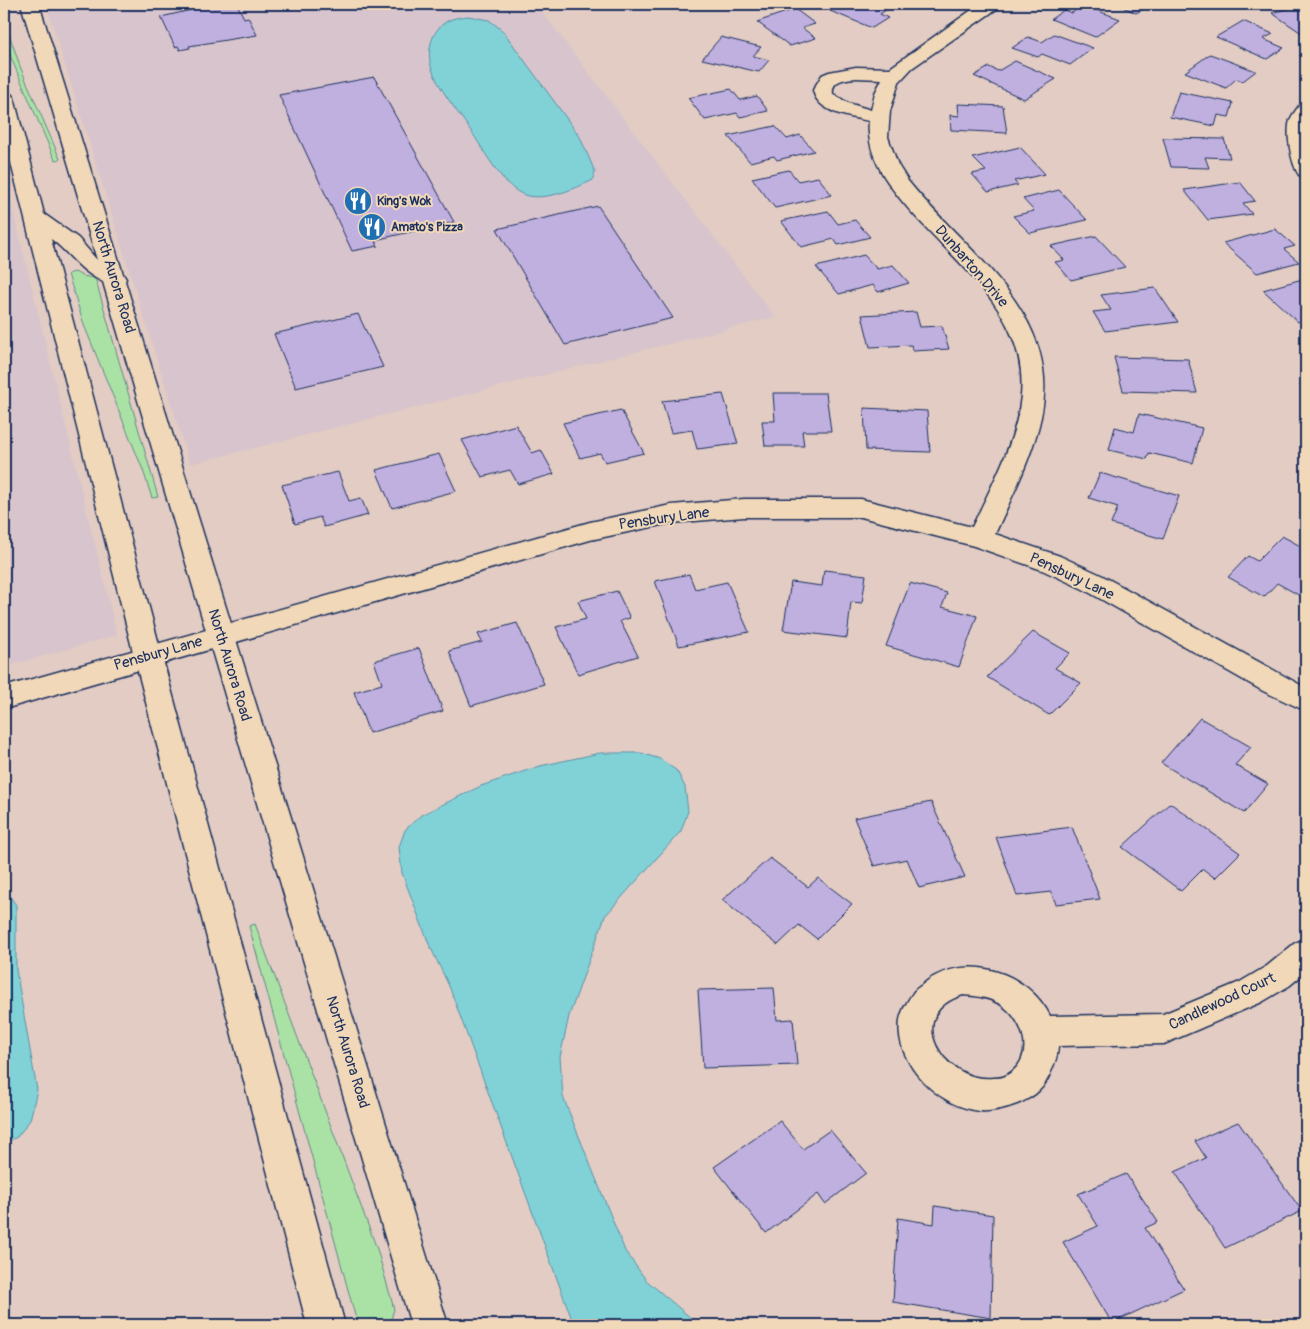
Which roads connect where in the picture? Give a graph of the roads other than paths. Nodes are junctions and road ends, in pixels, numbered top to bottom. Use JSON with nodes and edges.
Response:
{"nodes":[{"id":1,"x":30,"y":4,"type":"edge"},
{"id":2,"x":992,"y":4,"type":"edge"},
{"id":3,"x":894,"y":74,"type":"junction"},
{"id":4,"x":4,"y":98,"type":"edge"},
{"id":5,"x":1306,"y":110,"type":"edge"},
{"id":6,"x":878,"y":117,"type":"junction"},
{"id":7,"x":1306,"y":171,"type":"edge"},
{"id":8,"x":35,"y":216,"type":"junction"},
{"id":9,"x":114,"y":279,"type":"junction"},
{"id":10,"x":980,"y":538,"type":"junction"},
{"id":11,"x":221,"y":635,"type":"junction"},
{"id":12,"x":148,"y":656,"type":"junction"},
{"id":13,"x":4,"y":698,"type":"edge"},
{"id":14,"x":1306,"y":700,"type":"edge"},
{"id":15,"x":1306,"y":953,"type":"edge"},
{"id":16,"x":1041,"y":1031,"type":"dead end"},
{"id":17,"x":326,"y":1325,"type":"edge"},
{"id":18,"x":430,"y":1325,"type":"edge"}],
"edges":[{"from":1,"to":9,"type":"main road","name":"North Aurora Road"},
{"from":2,"to":3,"type":"main road","name":"Dunbarton Drive"},
{"from":3,"to":6,"type":"main road","name":"Dunbarton Drive"},
{"from":3,"to":6,"type":"main road"},
{"from":4,"to":8,"type":"main road"},
{"from":5,"to":7,"type":"main road"},
{"from":6,"to":10,"type":"main road","name":"Dunbarton Drive"},
{"from":8,"to":9,"type":"main road"},
{"from":8,"to":12,"type":"main road"},
{"from":9,"to":11,"type":"main road","name":"North Aurora Road"},
{"from":10,"to":11,"type":"main road","name":"Pensbury Lane"},
{"from":10,"to":14,"type":"main road","name":"Pensbury Lane"},
{"from":11,"to":12,"type":"main road","name":"Pensbury Lane"},
{"from":11,"to":18,"type":"main road","name":"North Aurora Road"},
{"from":12,"to":13,"type":"main road","name":"Pensbury Lane"},
{"from":12,"to":17,"type":"main road"},
{"from":15,"to":16,"type":"main road","name":"Candlewood Court"}]}
